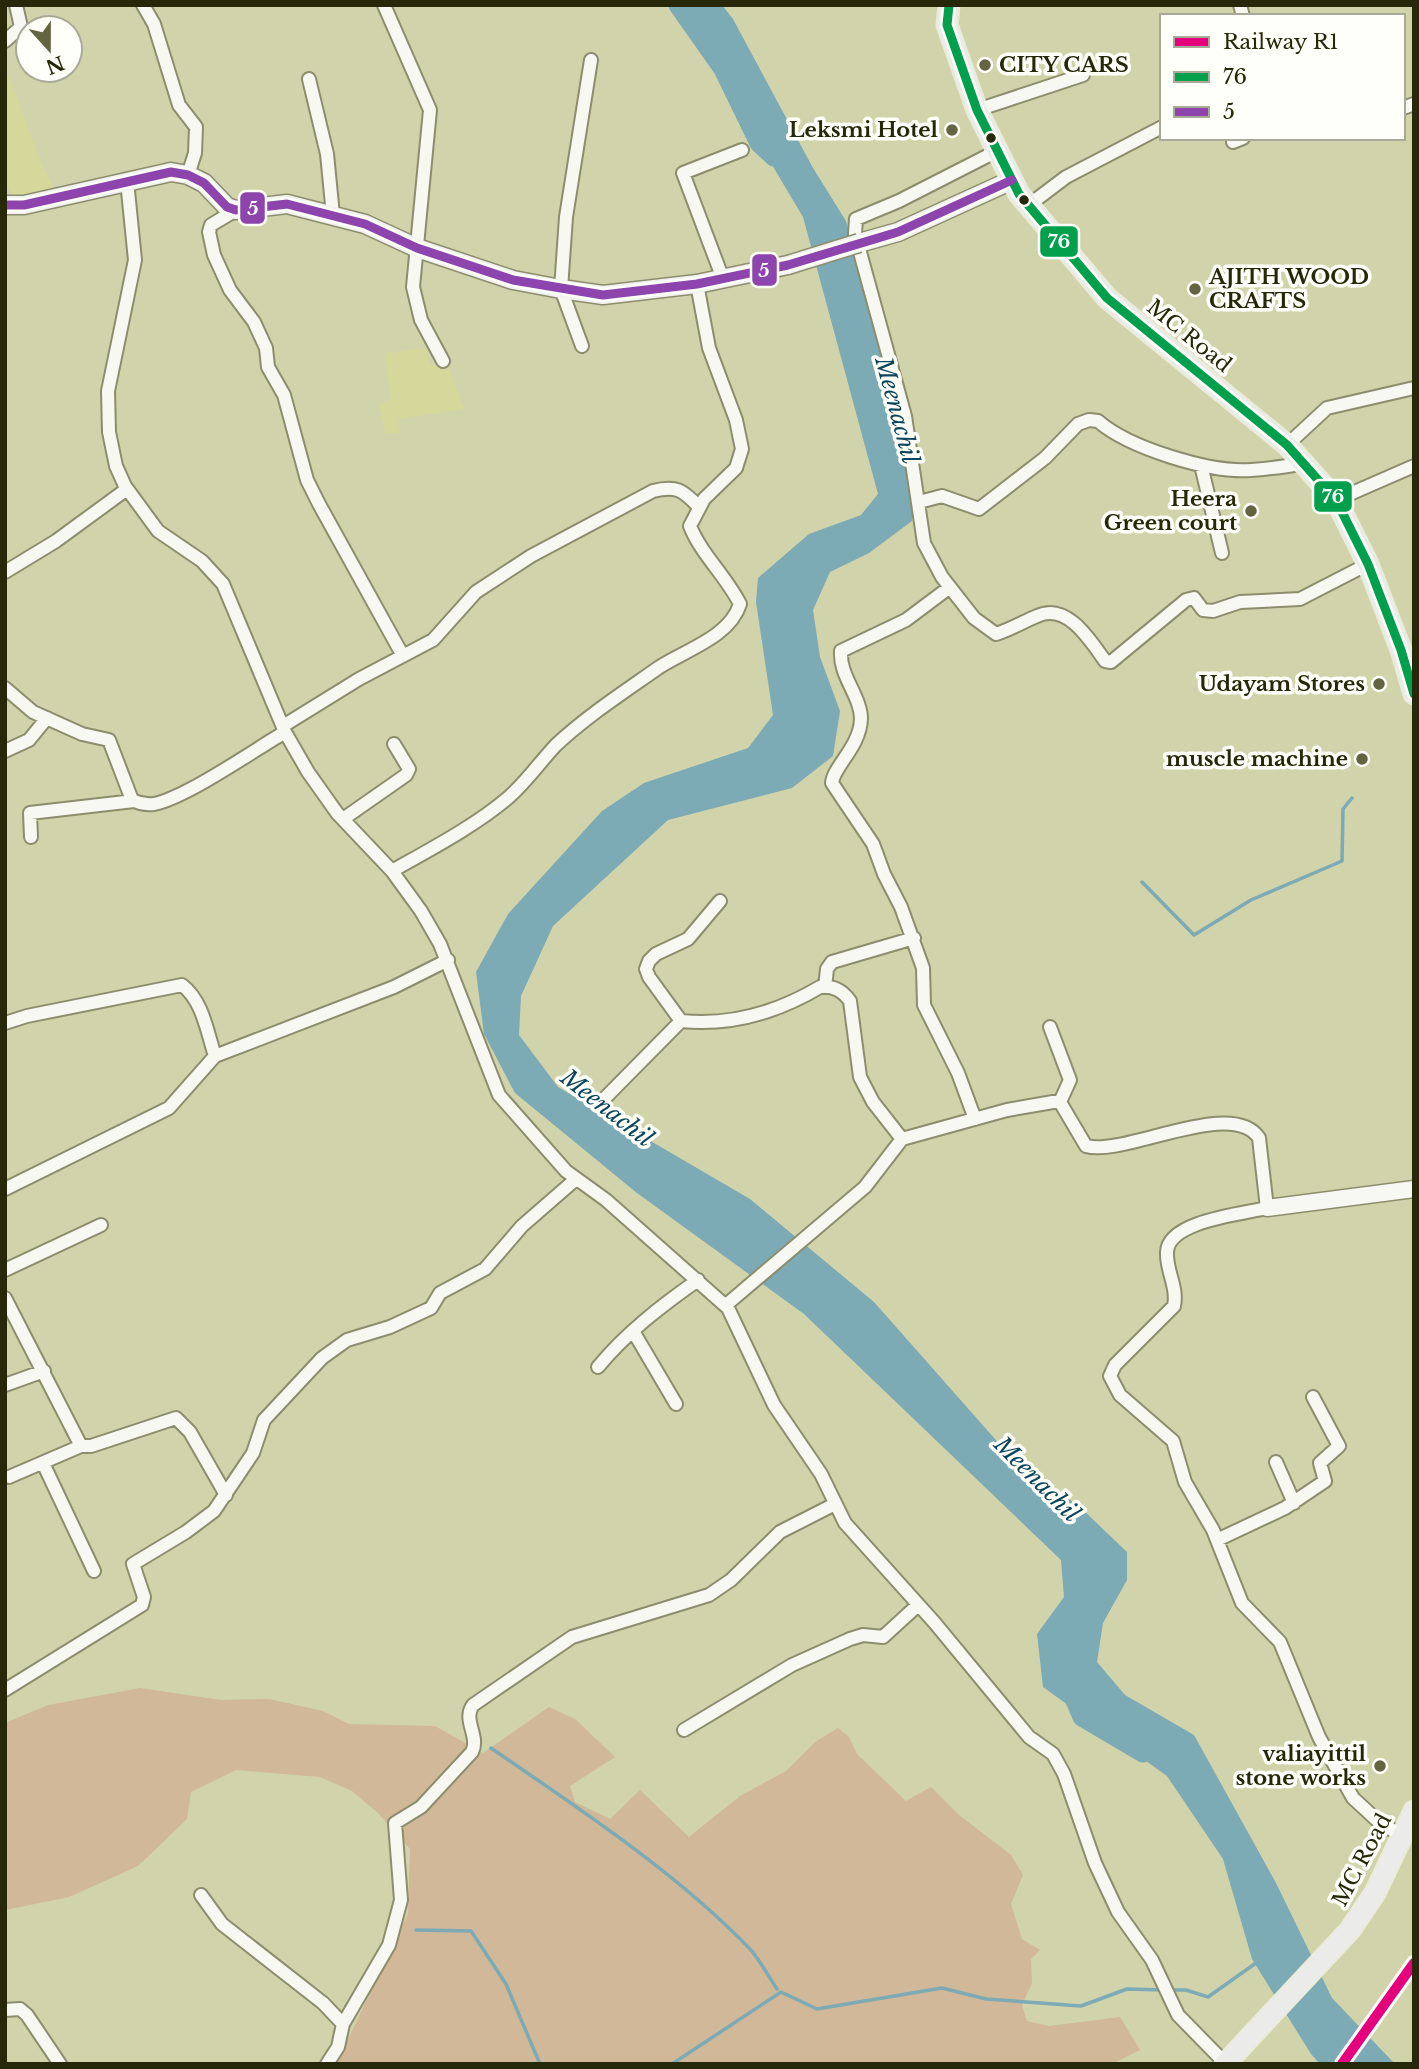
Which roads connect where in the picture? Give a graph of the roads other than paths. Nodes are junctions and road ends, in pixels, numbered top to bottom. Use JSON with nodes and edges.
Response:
{"nodes":[{"id":1,"x":16,"y":5,"type":"edge"},
{"id":2,"x":143,"y":5,"type":"edge"},
{"id":3,"x":384,"y":5,"type":"edge"},
{"id":4,"x":949,"y":5,"type":"edge"},
{"id":5,"x":5,"y":41,"type":"edge"},
{"id":6,"x":592,"y":60,"type":"dead end"},
{"id":7,"x":1083,"y":75,"type":"dead end"},
{"id":8,"x":309,"y":79,"type":"dead end"},
{"id":9,"x":977,"y":110,"type":"junction"},
{"id":10,"x":1160,"y":128,"type":"edge"},
{"id":11,"x":742,"y":150,"type":"dead end"},
{"id":12,"x":997,"y":151,"type":"junction"},
{"id":13,"x":188,"y":175,"type":"junction"},
{"id":14,"x":1012,"y":180,"type":"junction"},
{"id":15,"x":127,"y":181,"type":"junction"},
{"id":16,"x":5,"y":205,"type":"edge"},
{"id":17,"x":1029,"y":205,"type":"junction"},
{"id":18,"x":236,"y":210,"type":"junction"},
{"id":19,"x":333,"y":215,"type":"junction"},
{"id":20,"x":417,"y":248,"type":"junction"},
{"id":21,"x":723,"y":279,"type":"junction"},
{"id":22,"x":697,"y":284,"type":"junction"},
{"id":23,"x":561,"y":289,"type":"junction"},
{"id":24,"x":582,"y":346,"type":"dead end"},
{"id":25,"x":443,"y":361,"type":"dead end"},
{"id":26,"x":1414,"y":388,"type":"edge"},
{"id":27,"x":1287,"y":444,"type":"junction"},
{"id":28,"x":1306,"y":463,"type":"junction"},
{"id":29,"x":1201,"y":465,"type":"junction"},
{"id":30,"x":1414,"y":466,"type":"edge"},
{"id":31,"x":127,"y":489,"type":"junction"},
{"id":32,"x":1335,"y":500,"type":"junction"},
{"id":33,"x":919,"y":502,"type":"junction"},
{"id":34,"x":699,"y":507,"type":"junction"},
{"id":35,"x":1222,"y":553,"type":"dead end"},
{"id":36,"x":1368,"y":564,"type":"junction"},
{"id":37,"x":5,"y":572,"type":"edge"},
{"id":38,"x":950,"y":587,"type":"junction"},
{"id":39,"x":403,"y":656,"type":"junction"},
{"id":40,"x":5,"y":688,"type":"edge"},
{"id":41,"x":1414,"y":694,"type":"edge"},
{"id":42,"x":47,"y":718,"type":"junction"},
{"id":43,"x":284,"y":729,"type":"junction"},
{"id":44,"x":394,"y":744,"type":"dead end"},
{"id":45,"x":5,"y":751,"type":"edge"},
{"id":46,"x":134,"y":801,"type":"junction"},
{"id":47,"x":343,"y":819,"type":"junction"},
{"id":48,"x":31,"y":837,"type":"dead end"},
{"id":49,"x":392,"y":871,"type":"junction"},
{"id":50,"x":720,"y":901,"type":"dead end"},
{"id":51,"x":914,"y":938,"type":"junction"},
{"id":52,"x":448,"y":960,"type":"junction"},
{"id":53,"x":825,"y":987,"type":"junction"},
{"id":54,"x":681,"y":1021,"type":"junction"},
{"id":55,"x":5,"y":1023,"type":"edge"},
{"id":56,"x":1050,"y":1027,"type":"dead end"},
{"id":57,"x":215,"y":1056,"type":"junction"},
{"id":58,"x":603,"y":1100,"type":"dead end"},
{"id":59,"x":1060,"y":1102,"type":"junction"},
{"id":60,"x":975,"y":1119,"type":"junction"},
{"id":61,"x":902,"y":1139,"type":"junction"},
{"id":62,"x":576,"y":1179,"type":"junction"},
{"id":63,"x":5,"y":1189,"type":"edge"},
{"id":64,"x":1414,"y":1189,"type":"edge"},
{"id":65,"x":1267,"y":1208,"type":"junction"},
{"id":66,"x":101,"y":1225,"type":"dead end"},
{"id":67,"x":5,"y":1270,"type":"edge"},
{"id":68,"x":698,"y":1280,"type":"junction"},
{"id":69,"x":5,"y":1298,"type":"edge"},
{"id":70,"x":726,"y":1305,"type":"junction"},
{"id":71,"x":632,"y":1331,"type":"junction"},
{"id":72,"x":598,"y":1367,"type":"dead end"},
{"id":73,"x":44,"y":1371,"type":"junction"},
{"id":74,"x":5,"y":1385,"type":"edge"},
{"id":75,"x":1313,"y":1397,"type":"dead end"},
{"id":76,"x":676,"y":1404,"type":"dead end"},
{"id":77,"x":81,"y":1446,"type":"junction"},
{"id":78,"x":1276,"y":1462,"type":"dead end"},
{"id":79,"x":43,"y":1463,"type":"junction"},
{"id":80,"x":9,"y":1477,"type":"dead end"},
{"id":81,"x":226,"y":1495,"type":"junction"},
{"id":82,"x":1294,"y":1503,"type":"junction"},
{"id":83,"x":835,"y":1504,"type":"junction"},
{"id":84,"x":1217,"y":1540,"type":"junction"},
{"id":85,"x":94,"y":1571,"type":"dead end"},
{"id":86,"x":918,"y":1605,"type":"junction"},
{"id":87,"x":5,"y":1690,"type":"edge"},
{"id":88,"x":684,"y":1730,"type":"dead end"},
{"id":89,"x":1414,"y":1811,"type":"edge"},
{"id":90,"x":1403,"y":1836,"type":"junction"},
{"id":91,"x":201,"y":1895,"type":"dead end"},
{"id":92,"x":5,"y":2010,"type":"edge"},
{"id":93,"x":343,"y":2024,"type":"junction"},
{"id":94,"x":1225,"y":2063,"type":"edge"},
{"id":95,"x":60,"y":2064,"type":"edge"},
{"id":96,"x":327,"y":2064,"type":"edge"}],
"edges":[{"from":1,"to":5,"type":"street"},
{"from":2,"to":13,"type":"street"},
{"from":3,"to":20,"type":"street"},
{"from":4,"to":9,"type":"main road","name":"MC Road"},
{"from":6,"to":23,"type":"street"},
{"from":7,"to":9,"type":"street"},
{"from":8,"to":19,"type":"street"},
{"from":9,"to":12,"type":"main road","name":"MC Road"},
{"from":10,"to":17,"type":"street"},
{"from":11,"to":21,"type":"street"},
{"from":12,"to":14,"type":"main road","name":"MC Road"},
{"from":12,"to":33,"type":"street"},
{"from":13,"to":15,"type":"main road"},
{"from":13,"to":18,"type":"main road"},
{"from":14,"to":17,"type":"main road","name":"MC Road"},
{"from":14,"to":21,"type":"main road","bridge":true},
{"from":15,"to":16,"type":"main road"},
{"from":15,"to":31,"type":"street"},
{"from":17,"to":27,"type":"main road","name":"MC Road"},
{"from":18,"to":19,"type":"main road"},
{"from":18,"to":39,"type":"street"},
{"from":19,"to":20,"type":"main road"},
{"from":20,"to":23,"type":"main road"},
{"from":20,"to":25,"type":"street"},
{"from":21,"to":22,"type":"main road"},
{"from":22,"to":23,"type":"main road"},
{"from":22,"to":34,"type":"street"},
{"from":23,"to":24,"type":"street"},
{"from":26,"to":27,"type":"street"},
{"from":27,"to":28,"type":"main road","name":"MC Road"},
{"from":28,"to":29,"type":"street"},
{"from":28,"to":32,"type":"main road","name":"MC Road"},
{"from":29,"to":33,"type":"street"},
{"from":29,"to":35,"type":"street"},
{"from":30,"to":32,"type":"street"},
{"from":31,"to":37,"type":"street"},
{"from":31,"to":43,"type":"street"},
{"from":32,"to":36,"type":"main road","name":"MC Road"},
{"from":33,"to":38,"type":"street"},
{"from":34,"to":39,"type":"street"},
{"from":34,"to":49,"type":"street"},
{"from":36,"to":38,"type":"street"},
{"from":36,"to":41,"type":"main road","name":"MC Road"},
{"from":38,"to":51,"type":"street"},
{"from":39,"to":43,"type":"street"},
{"from":40,"to":42,"type":"street"},
{"from":42,"to":45,"type":"street"},
{"from":42,"to":46,"type":"street"},
{"from":43,"to":46,"type":"street"},
{"from":43,"to":47,"type":"street"},
{"from":44,"to":47,"type":"street"},
{"from":46,"to":48,"type":"street"},
{"from":47,"to":49,"type":"street"},
{"from":49,"to":52,"type":"street"},
{"from":50,"to":54,"type":"street"},
{"from":51,"to":53,"type":"street"},
{"from":51,"to":60,"type":"street"},
{"from":52,"to":57,"type":"street"},
{"from":52,"to":62,"type":"street"},
{"from":53,"to":54,"type":"street"},
{"from":53,"to":61,"type":"street"},
{"from":54,"to":58,"type":"street"},
{"from":55,"to":57,"type":"street"},
{"from":56,"to":59,"type":"street"},
{"from":57,"to":63,"type":"street"},
{"from":59,"to":60,"type":"street"},
{"from":59,"to":65,"type":"street"},
{"from":60,"to":61,"type":"street"},
{"from":61,"to":70,"type":"street"},
{"from":62,"to":68,"type":"street"},
{"from":62,"to":81,"type":"street"},
{"from":64,"to":65,"type":"street"},
{"from":65,"to":84,"type":"street"},
{"from":66,"to":67,"type":"street"},
{"from":68,"to":70,"type":"street"},
{"from":68,"to":71,"type":"street"},
{"from":69,"to":73,"type":"street"},
{"from":70,"to":83,"type":"street"},
{"from":71,"to":72,"type":"street"},
{"from":71,"to":76,"type":"street"},
{"from":73,"to":74,"type":"street"},
{"from":73,"to":77,"type":"street"},
{"from":75,"to":82,"type":"street"},
{"from":77,"to":79,"type":"street"},
{"from":77,"to":81,"type":"street"},
{"from":78,"to":82,"type":"street"},
{"from":79,"to":80,"type":"street"},
{"from":79,"to":85,"type":"street"},
{"from":81,"to":87,"type":"street"},
{"from":82,"to":84,"type":"street"},
{"from":83,"to":86,"type":"street"},
{"from":83,"to":93,"type":"street"},
{"from":84,"to":90,"type":"street"},
{"from":86,"to":88,"type":"street"},
{"from":86,"to":94,"type":"street"},
{"from":89,"to":90,"type":"main road","name":"MC Road"},
{"from":90,"to":94,"type":"main road","name":"MC Road"},
{"from":91,"to":93,"type":"street"},
{"from":92,"to":95,"type":"street"},
{"from":93,"to":96,"type":"street"}]}
